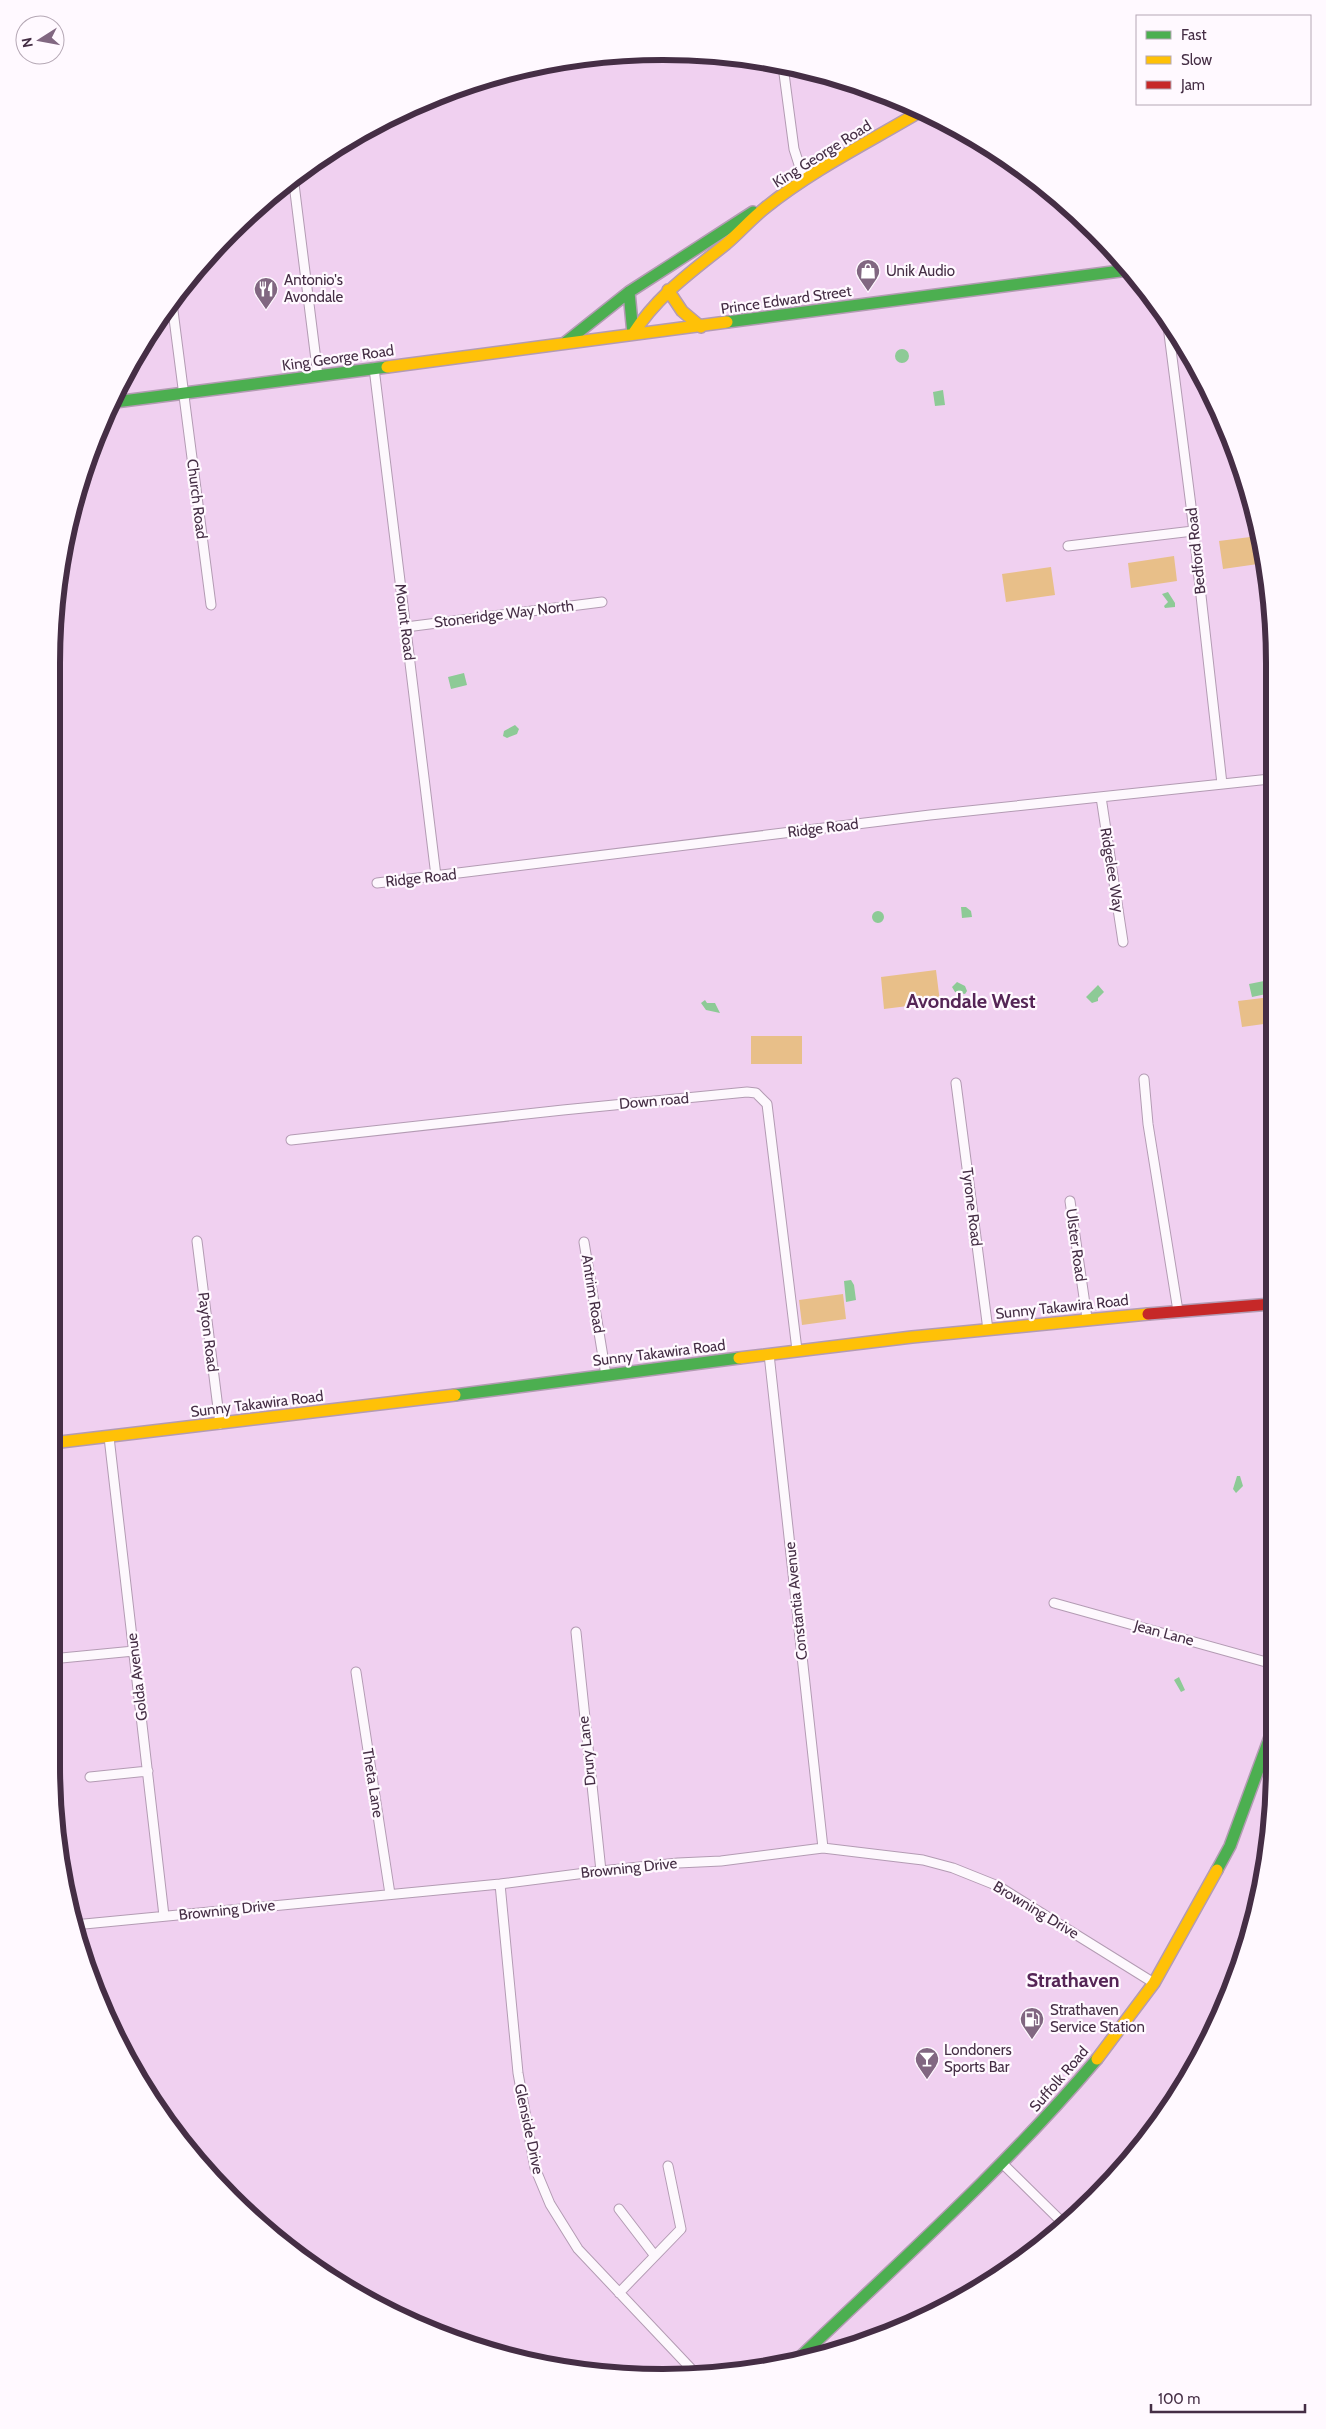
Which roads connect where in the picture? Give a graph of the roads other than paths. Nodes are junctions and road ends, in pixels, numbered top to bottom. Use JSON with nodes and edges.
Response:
{"nodes":[{"id":1,"x":784,"y":73,"type":"edge"},
{"id":2,"x":914,"y":115,"type":"edge"},
{"id":3,"x":804,"y":180,"type":"junction"},
{"id":4,"x":294,"y":186,"type":"edge"},
{"id":5,"x":765,"y":208,"type":"junction"},
{"id":6,"x":1121,"y":271,"type":"edge"},
{"id":7,"x":668,"y":290,"type":"junction"},
{"id":8,"x":629,"y":292,"type":"junction"},
{"id":9,"x":173,"y":312,"type":"edge"},
{"id":10,"x":701,"y":327,"type":"junction"},
{"id":11,"x":633,"y":334,"type":"junction"},
{"id":12,"x":1169,"y":337,"type":"edge"},
{"id":13,"x":566,"y":342,"type":"junction"},
{"id":14,"x":374,"y":368,"type":"junction"},
{"id":15,"x":318,"y":376,"type":"junction"},
{"id":16,"x":183,"y":393,"type":"junction"},
{"id":17,"x":120,"y":401,"type":"edge"},
{"id":18,"x":1193,"y":531,"type":"junction"},
{"id":19,"x":1068,"y":546,"type":"dead end"},
{"id":20,"x":602,"y":602,"type":"dead end"},
{"id":21,"x":211,"y":605,"type":"dead end"},
{"id":22,"x":406,"y":627,"type":"junction"},
{"id":23,"x":1266,"y":779,"type":"edge"},
{"id":24,"x":1222,"y":784,"type":"junction"},
{"id":25,"x":1101,"y":797,"type":"junction"},
{"id":26,"x":436,"y":876,"type":"junction"},
{"id":27,"x":377,"y":883,"type":"dead end"},
{"id":28,"x":1123,"y":942,"type":"dead end"},
{"id":29,"x":1144,"y":1079,"type":"dead end"},
{"id":30,"x":956,"y":1083,"type":"dead end"},
{"id":31,"x":291,"y":1140,"type":"dead end"},
{"id":32,"x":1070,"y":1201,"type":"dead end"},
{"id":33,"x":197,"y":1241,"type":"dead end"},
{"id":34,"x":584,"y":1242,"type":"dead end"},
{"id":35,"x":1266,"y":1304,"type":"edge"},
{"id":36,"x":1178,"y":1311,"type":"junction"},
{"id":37,"x":1087,"y":1318,"type":"junction"},
{"id":38,"x":988,"y":1330,"type":"junction"},
{"id":39,"x":798,"y":1350,"type":"junction"},
{"id":40,"x":770,"y":1354,"type":"junction"},
{"id":41,"x":606,"y":1375,"type":"junction"},
{"id":42,"x":220,"y":1424,"type":"junction"},
{"id":43,"x":109,"y":1437,"type":"junction"},
{"id":44,"x":60,"y":1442,"type":"edge"},
{"id":45,"x":1054,"y":1604,"type":"dead end"},
{"id":46,"x":576,"y":1632,"type":"dead end"},
{"id":47,"x":134,"y":1651,"type":"junction"},
{"id":48,"x":60,"y":1658,"type":"edge"},
{"id":49,"x":1266,"y":1662,"type":"edge"},
{"id":50,"x":356,"y":1672,"type":"dead end"},
{"id":51,"x":1266,"y":1748,"type":"edge"},
{"id":52,"x":148,"y":1771,"type":"junction"},
{"id":53,"x":90,"y":1778,"type":"dead end"},
{"id":54,"x":823,"y":1848,"type":"junction"},
{"id":55,"x":601,"y":1871,"type":"junction"},
{"id":56,"x":500,"y":1884,"type":"junction"},
{"id":57,"x":390,"y":1894,"type":"junction"},
{"id":58,"x":164,"y":1916,"type":"junction"},
{"id":59,"x":82,"y":1924,"type":"edge"},
{"id":60,"x":1154,"y":1984,"type":"junction"},
{"id":61,"x":1002,"y":2164,"type":"junction"},
{"id":62,"x":668,"y":2166,"type":"dead end"},
{"id":63,"x":619,"y":2209,"type":"dead end"},
{"id":64,"x":1060,"y":2220,"type":"edge"},
{"id":65,"x":655,"y":2256,"type":"junction"},
{"id":66,"x":619,"y":2293,"type":"junction"},
{"id":67,"x":806,"y":2351,"type":"edge"},
{"id":68,"x":691,"y":2368,"type":"edge"}],
"edges":[{"from":1,"to":3,"type":"street"},
{"from":2,"to":3,"type":"main road","name":"King George Road"},
{"from":3,"to":5,"type":"main road","name":"King George Road"},
{"from":4,"to":15,"type":"street"},
{"from":5,"to":7,"type":"main road","name":"King George Road"},
{"from":5,"to":8,"type":"main road","name":"King George Road"},
{"from":6,"to":10,"type":"main road","name":"Prince Edward Street"},
{"from":7,"to":10,"type":"main road"},
{"from":7,"to":11,"type":"main road","name":"King George Road"},
{"from":8,"to":11,"type":"main road"},
{"from":8,"to":13,"type":"main road","name":"King George Road"},
{"from":9,"to":16,"type":"street","name":"Church Road"},
{"from":10,"to":11,"type":"main road","name":"Prince Edward Street"},
{"from":11,"to":13,"type":"main road","name":"Prince Edward Street"},
{"from":12,"to":18,"type":"street","name":"Bedford Road"},
{"from":13,"to":14,"type":"main road","name":"King George Road"},
{"from":14,"to":15,"type":"main road","name":"King George Road"},
{"from":14,"to":22,"type":"street","name":"Mount Road"},
{"from":15,"to":16,"type":"main road","name":"King George Road"},
{"from":16,"to":17,"type":"main road","name":"King George Road"},
{"from":16,"to":21,"type":"street","name":"Church Road"},
{"from":18,"to":19,"type":"street"},
{"from":18,"to":24,"type":"street","name":"Bedford Road"},
{"from":20,"to":22,"type":"street","name":"Stoneridge Way North"},
{"from":22,"to":26,"type":"street","name":"Mount Road"},
{"from":23,"to":24,"type":"street","name":"Ridge Road"},
{"from":24,"to":25,"type":"street","name":"Ridge Road"},
{"from":25,"to":26,"type":"street","name":"Ridge Road"},
{"from":25,"to":28,"type":"street","name":"Ridgelee Way"},
{"from":26,"to":27,"type":"street","name":"Ridge Road"},
{"from":29,"to":36,"type":"street"},
{"from":30,"to":38,"type":"street","name":"Tyrone Road"},
{"from":31,"to":39,"type":"street","name":"Down road"},
{"from":32,"to":37,"type":"street","name":"Ulster Road"},
{"from":33,"to":42,"type":"street","name":"Payton Road"},
{"from":34,"to":41,"type":"street","name":"Antrim Road"},
{"from":35,"to":36,"type":"main road","name":"Sunny Takawira Road"},
{"from":36,"to":37,"type":"main road","name":"Sunny Takawira Road"},
{"from":37,"to":38,"type":"main road","name":"Sunny Takawira Road"},
{"from":38,"to":39,"type":"main road","name":"Sunny Takawira Road"},
{"from":39,"to":40,"type":"main road","name":"Sunny Takawira Road"},
{"from":40,"to":41,"type":"main road","name":"Sunny Takawira Road"},
{"from":40,"to":54,"type":"street","name":"Constantia Avenue"},
{"from":41,"to":42,"type":"main road","name":"Sunny Takawira Road"},
{"from":42,"to":43,"type":"main road","name":"Sunny Takawira Road"},
{"from":43,"to":44,"type":"main road","name":"Sunny Takawira Road"},
{"from":43,"to":47,"type":"street","name":"Golda Avenue"},
{"from":45,"to":49,"type":"street","name":"Jean Lane"},
{"from":46,"to":55,"type":"street","name":"Drury Lane"},
{"from":47,"to":48,"type":"street"},
{"from":47,"to":52,"type":"street","name":"Golda Avenue"},
{"from":50,"to":57,"type":"street","name":"Theta Lane"},
{"from":51,"to":60,"type":"main road","name":"Suffolk Road"},
{"from":52,"to":53,"type":"street"},
{"from":52,"to":58,"type":"street","name":"Golda Avenue"},
{"from":54,"to":55,"type":"street","name":"Browning Drive"},
{"from":54,"to":60,"type":"street","name":"Browning Drive"},
{"from":55,"to":56,"type":"street","name":"Browning Drive"},
{"from":56,"to":57,"type":"street","name":"Browning Drive"},
{"from":56,"to":66,"type":"street","name":"Glenside Drive"},
{"from":57,"to":58,"type":"street","name":"Browning Drive"},
{"from":58,"to":59,"type":"street","name":"Browning Drive"},
{"from":60,"to":61,"type":"main road","name":"Suffolk Road"},
{"from":61,"to":64,"type":"street"},
{"from":61,"to":67,"type":"main road","name":"Suffolk Road"},
{"from":62,"to":65,"type":"street"},
{"from":63,"to":65,"type":"street"},
{"from":65,"to":66,"type":"street"},
{"from":66,"to":68,"type":"street","name":"Glenside Drive"}]}
